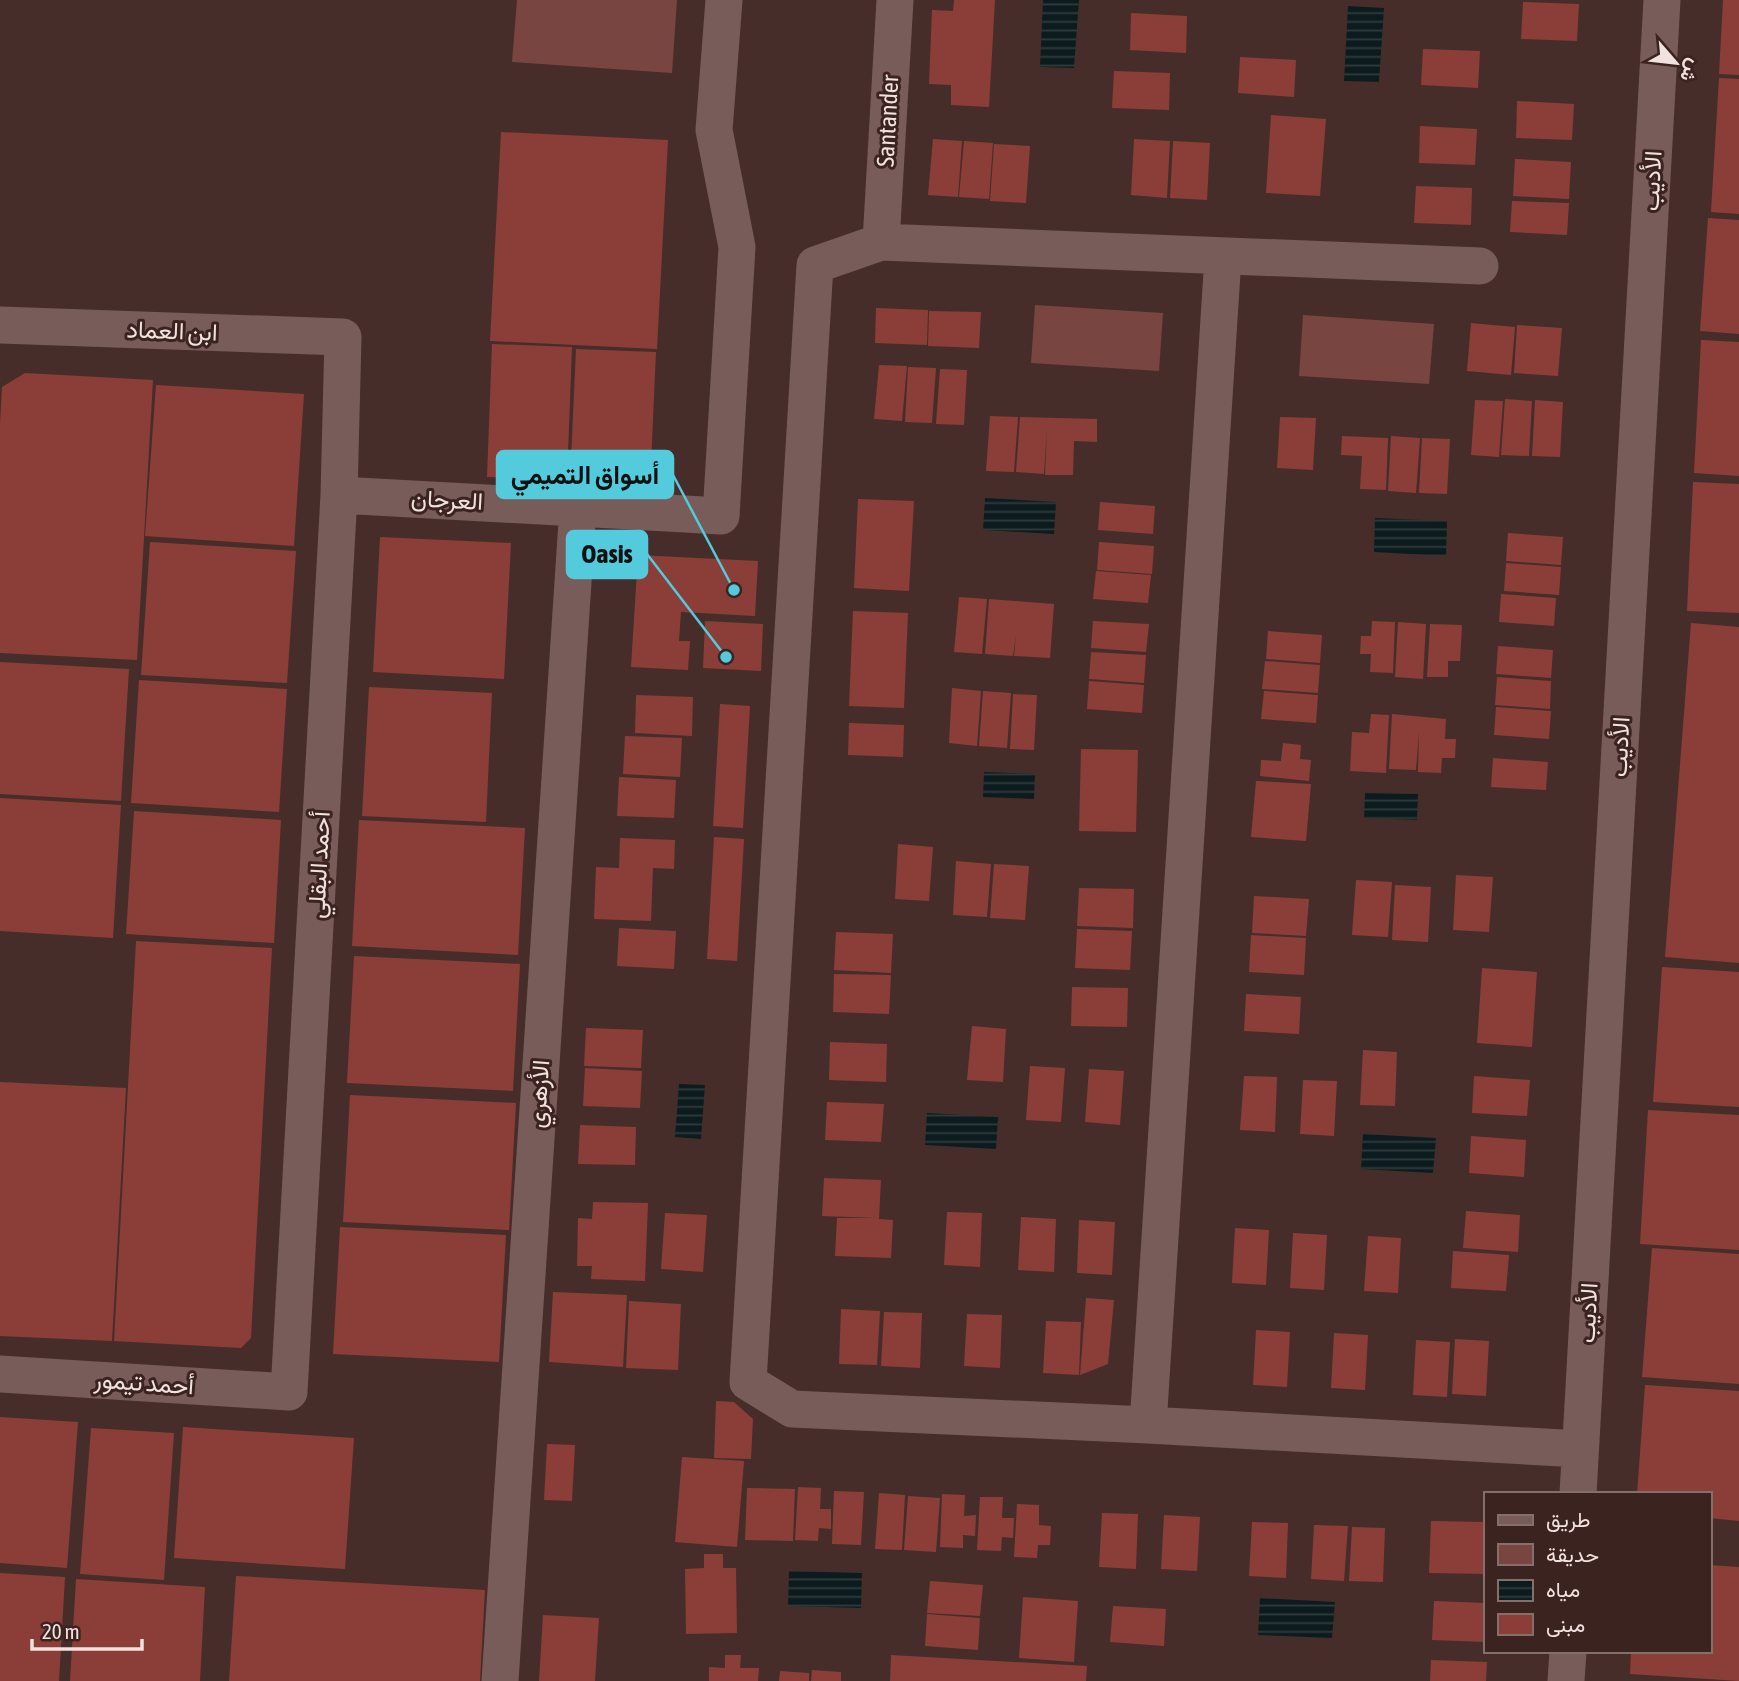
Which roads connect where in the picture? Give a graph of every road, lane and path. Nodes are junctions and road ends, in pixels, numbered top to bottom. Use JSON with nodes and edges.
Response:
{"nodes":[{"id":1,"x":724,"y":0,"type":"edge"},
{"id":2,"x":895,"y":0,"type":"edge"},
{"id":3,"x":1662,"y":0,"type":"edge"},
{"id":4,"x":881,"y":242,"type":"junction"},
{"id":5,"x":1223,"y":257,"type":"junction"},
{"id":6,"x":1480,"y":266,"type":"dead end"},
{"id":7,"x":0,"y":325,"type":"edge"},
{"id":8,"x":343,"y":337,"type":"joint"},
{"id":9,"x":340,"y":495,"type":"junction"},
{"id":10,"x":578,"y":507,"type":"junction"},
{"id":11,"x":0,"y":1374,"type":"edge"},
{"id":12,"x":289,"y":1392,"type":"joint"},
{"id":13,"x":1148,"y":1425,"type":"junction"},
{"id":14,"x":1580,"y":1449,"type":"junction"},
{"id":15,"x":1578,"y":1492,"type":"edge"},
{"id":16,"x":1568,"y":1653,"type":"edge"},
{"id":17,"x":500,"y":1681,"type":"edge"},
{"id":18,"x":1566,"y":1681,"type":"edge"}],
"edges":[{"from":1,"to":10,"type":"street","name":"العرجان"},
{"from":2,"to":4,"type":"street","name":"Santander"},
{"from":3,"to":14,"type":"street","name":"الأديب"},
{"from":4,"to":5,"type":"street"},
{"from":4,"to":13,"type":"street"},
{"from":5,"to":6,"type":"street"},
{"from":5,"to":13,"type":"street"},
{"from":7,"to":8,"type":"street","name":"ابن العماد"},
{"from":8,"to":9,"type":"street","name":"أحمد البقلي"},
{"from":9,"to":10,"type":"street","name":"العرجان"},
{"from":9,"to":12,"type":"street","name":"أحمد البقلي"},
{"from":10,"to":17,"type":"street","name":"الأزهري"},
{"from":11,"to":12,"type":"street","name":"أحمد تيمور"},
{"from":13,"to":14,"type":"street"},
{"from":14,"to":15,"type":"street","name":"الأديب"},
{"from":16,"to":18,"type":"street"}]}
